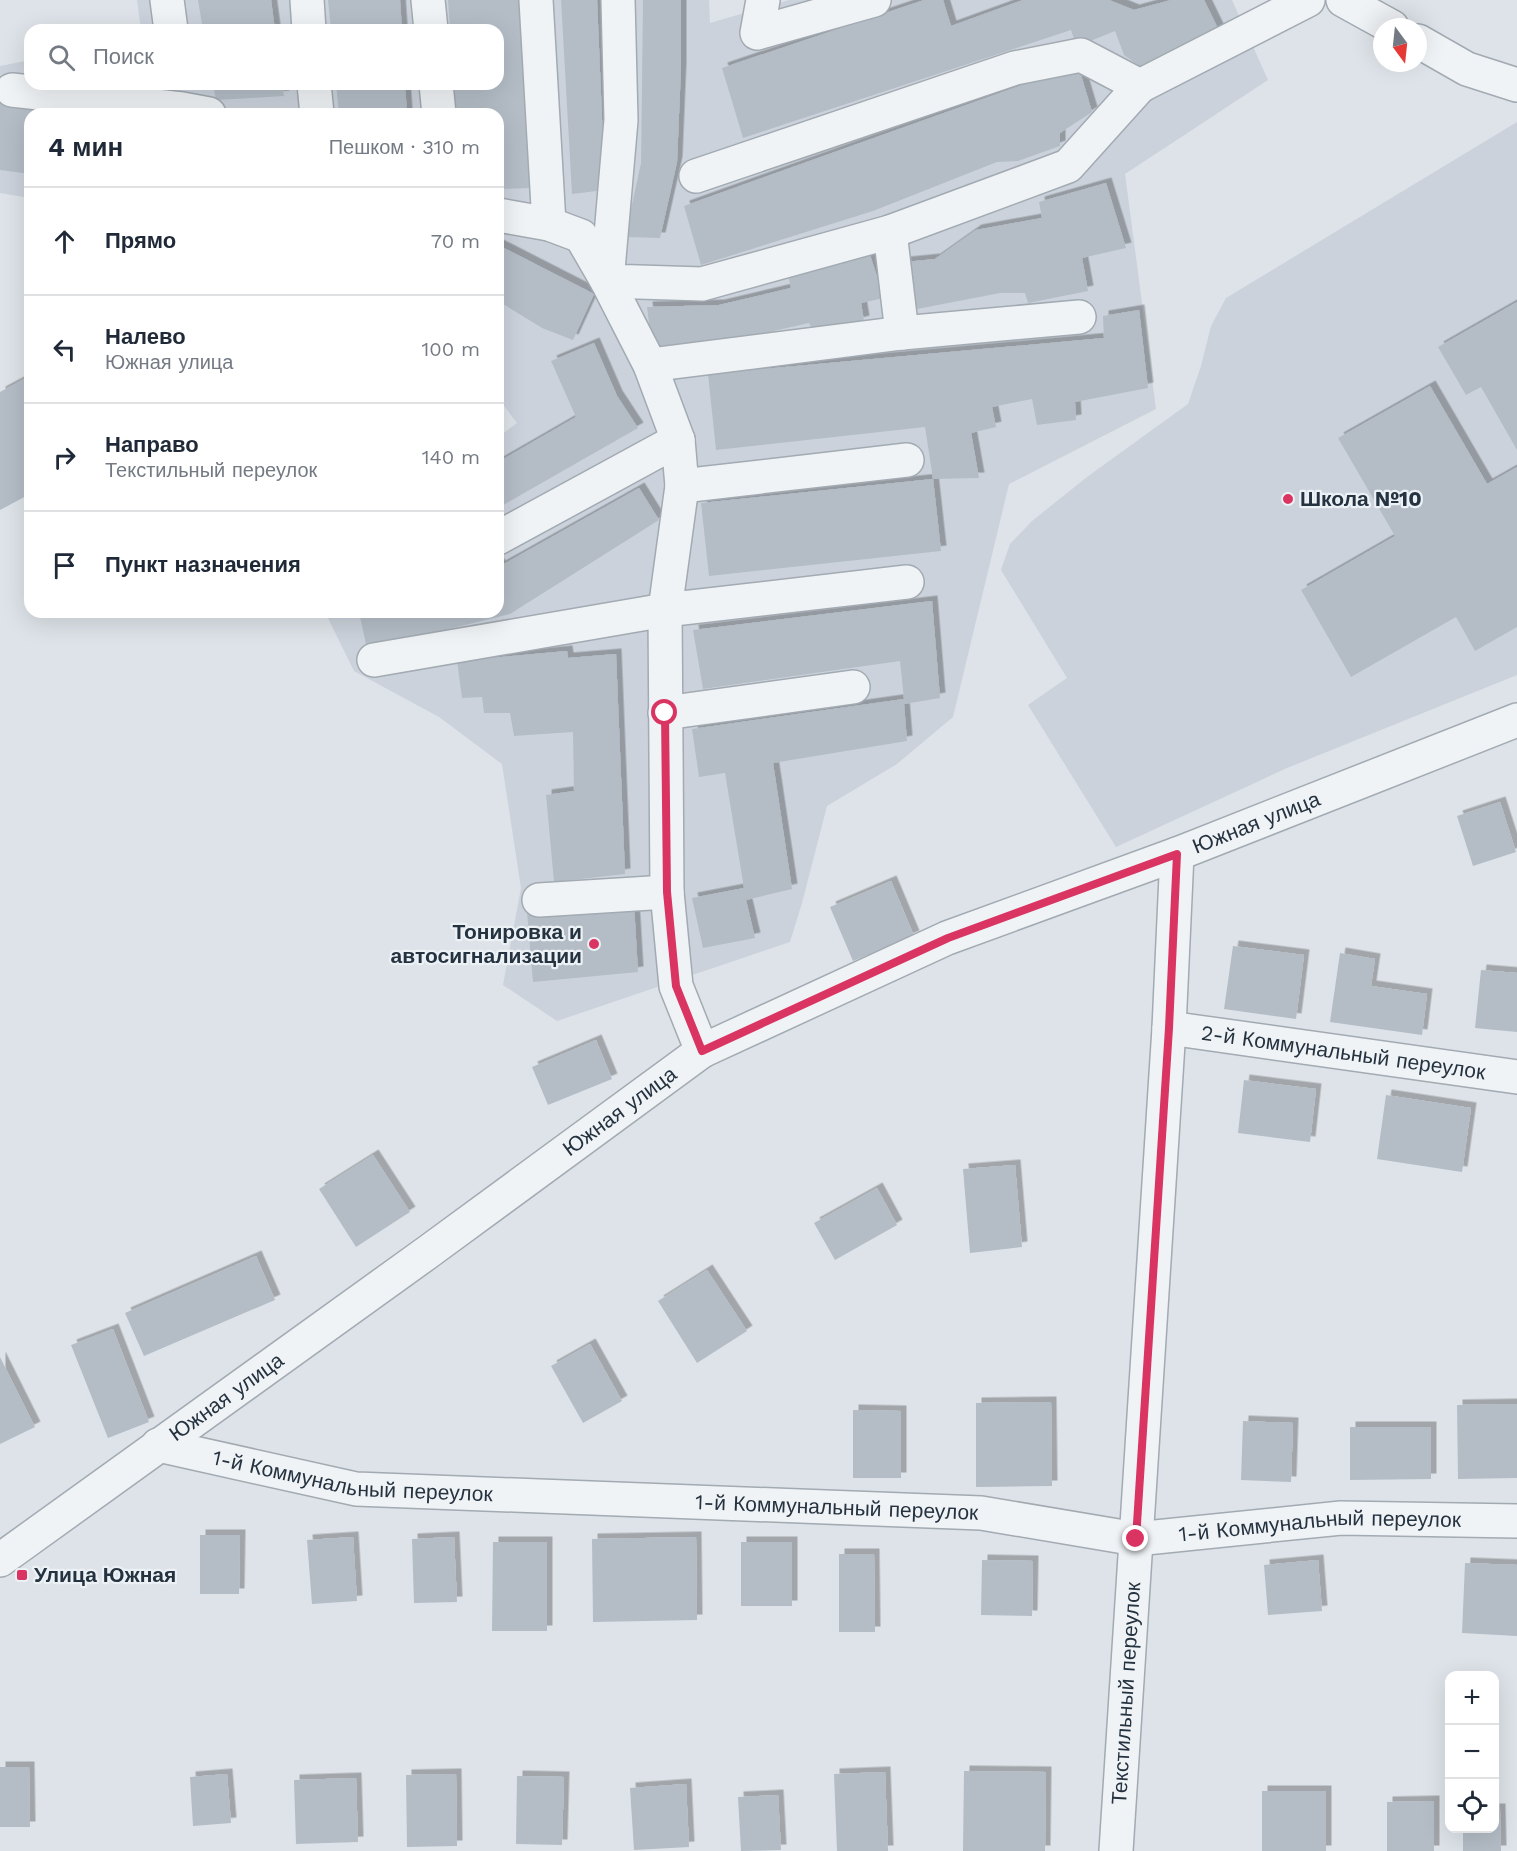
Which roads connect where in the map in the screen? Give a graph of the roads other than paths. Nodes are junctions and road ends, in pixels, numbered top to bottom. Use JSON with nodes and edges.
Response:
{"nodes":[{"id":1,"x":167,"y":0,"type":"edge"},
{"id":2,"x":306,"y":0,"type":"edge"},
{"id":3,"x":428,"y":0,"type":"edge"},
{"id":4,"x":536,"y":0,"type":"edge"},
{"id":5,"x":618,"y":0,"type":"edge"},
{"id":6,"x":763,"y":0,"type":"edge"},
{"id":7,"x":874,"y":0,"type":"edge"},
{"id":8,"x":1308,"y":0,"type":"edge"},
{"id":9,"x":1343,"y":0,"type":"edge"},
{"id":10,"x":1376,"y":18,"type":"edge"},
{"id":11,"x":170,"y":24,"type":"edge"},
{"id":12,"x":308,"y":24,"type":"edge"},
{"id":13,"x":430,"y":24,"type":"edge"},
{"id":14,"x":1427,"y":47,"type":"edge"},
{"id":15,"x":1140,"y":86,"type":"junction"},
{"id":16,"x":1517,"y":86,"type":"edge"},
{"id":17,"x":12,"y":90,"type":"dead end"},
{"id":18,"x":315,"y":90,"type":"edge"},
{"id":19,"x":437,"y":90,"type":"edge"},
{"id":20,"x":190,"y":102,"type":"edge"},
{"id":21,"x":316,"y":108,"type":"edge"},
{"id":22,"x":438,"y":108,"type":"edge"},
{"id":23,"x":696,"y":176,"type":"dead end"},
{"id":24,"x":504,"y":216,"type":"edge"},
{"id":25,"x":549,"y":224,"type":"junction"},
{"id":26,"x":890,"y":232,"type":"junction"},
{"id":27,"x":607,"y":281,"type":"junction"},
{"id":28,"x":1078,"y":317,"type":"dead end"},
{"id":29,"x":902,"y":333,"type":"junction"},
{"id":30,"x":650,"y":365,"type":"junction"},
{"id":31,"x":678,"y":440,"type":"junction"},
{"id":32,"x":907,"y":460,"type":"dead end"},
{"id":33,"x":682,"y":486,"type":"junction"},
{"id":34,"x":504,"y":535,"type":"edge"},
{"id":35,"x":907,"y":582,"type":"dead end"},
{"id":36,"x":665,"y":610,"type":"junction"},
{"id":37,"x":374,"y":660,"type":"dead end"},
{"id":38,"x":853,"y":687,"type":"dead end"},
{"id":39,"x":665,"y":713,"type":"junction"},
{"id":40,"x":1517,"y":720,"type":"edge"},
{"id":41,"x":1177,"y":854,"type":"junction"},
{"id":42,"x":667,"y":892,"type":"junction"},
{"id":43,"x":539,"y":900,"type":"dead end"},
{"id":44,"x":1169,"y":1028,"type":"junction"},
{"id":45,"x":702,"y":1051,"type":"junction"},
{"id":46,"x":1517,"y":1077,"type":"edge"},
{"id":47,"x":158,"y":1445,"type":"junction"},
{"id":48,"x":1517,"y":1521,"type":"edge"},
{"id":49,"x":1136,"y":1539,"type":"junction"},
{"id":50,"x":0,"y":1560,"type":"edge"},
{"id":51,"x":1116,"y":1851,"type":"edge"}],
"edges":[{"from":1,"to":11,"type":"street"},
{"from":2,"to":12,"type":"street"},
{"from":3,"to":13,"type":"street"},
{"from":4,"to":25,"type":"street"},
{"from":5,"to":27,"type":"street"},
{"from":6,"to":7,"type":"street"},
{"from":8,"to":15,"type":"street"},
{"from":9,"to":10,"type":"street"},
{"from":14,"to":16,"type":"street"},
{"from":15,"to":23,"type":"street"},
{"from":15,"to":26,"type":"street"},
{"from":17,"to":20,"type":"street"},
{"from":18,"to":21,"type":"street"},
{"from":19,"to":22,"type":"street"},
{"from":24,"to":25,"type":"street"},
{"from":25,"to":27,"type":"street"},
{"from":26,"to":27,"type":"street"},
{"from":26,"to":29,"type":"street"},
{"from":27,"to":30,"type":"street"},
{"from":28,"to":29,"type":"street"},
{"from":29,"to":30,"type":"street"},
{"from":30,"to":31,"type":"street"},
{"from":31,"to":33,"type":"street"},
{"from":31,"to":34,"type":"street"},
{"from":32,"to":33,"type":"street"},
{"from":33,"to":36,"type":"street"},
{"from":35,"to":36,"type":"street"},
{"from":36,"to":37,"type":"street"},
{"from":36,"to":39,"type":"street"},
{"from":38,"to":39,"type":"street"},
{"from":39,"to":42,"type":"street"},
{"from":40,"to":41,"type":"street","name":"Южная улица"},
{"from":41,"to":44,"type":"street","name":"Текстильный переулок"},
{"from":41,"to":45,"type":"street","name":"Южная улица"},
{"from":42,"to":43,"type":"street"},
{"from":42,"to":45,"type":"street"},
{"from":44,"to":46,"type":"street","name":"2-й Коммунальный переулок"},
{"from":44,"to":49,"type":"street","name":"Текстильный переулок"},
{"from":45,"to":47,"type":"street","name":"Южная улица"},
{"from":47,"to":49,"type":"street","name":"1-й Коммунальный переулок"},
{"from":47,"to":50,"type":"street","name":"Южная улица"},
{"from":48,"to":49,"type":"street","name":"1-й Коммунальный переулок"},
{"from":49,"to":51,"type":"street","name":"Текстильный переулок"}]}
